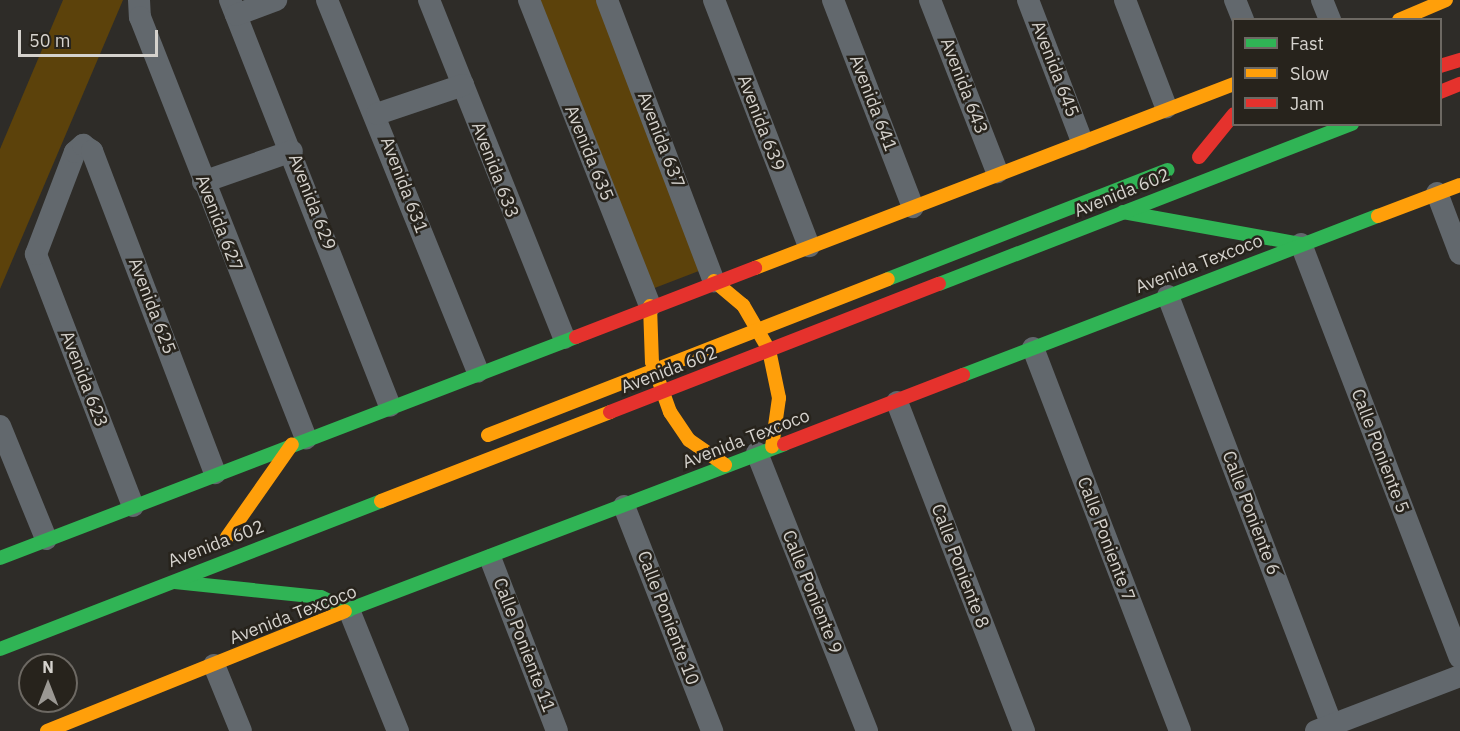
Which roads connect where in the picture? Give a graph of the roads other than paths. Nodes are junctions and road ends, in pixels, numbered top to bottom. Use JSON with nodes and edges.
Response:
{"nodes":[{"id":1,"x":276,"y":0,"type":"edge"},
{"id":2,"x":327,"y":0,"type":"edge"},
{"id":3,"x":429,"y":0,"type":"edge"},
{"id":4,"x":529,"y":0,"type":"edge"},
{"id":5,"x":607,"y":0,"type":"edge"},
{"id":6,"x":714,"y":0,"type":"edge"},
{"id":7,"x":833,"y":0,"type":"edge"},
{"id":8,"x":930,"y":0,"type":"edge"},
{"id":9,"x":1028,"y":0,"type":"edge"},
{"id":10,"x":1125,"y":0,"type":"edge"},
{"id":11,"x":1235,"y":0,"type":"edge"},
{"id":12,"x":1323,"y":0,"type":"edge"},
{"id":13,"x":1432,"y":2,"type":"edge"},
{"id":14,"x":138,"y":3,"type":"edge"},
{"id":15,"x":233,"y":7,"type":"edge"},
{"id":16,"x":1243,"y":18,"type":"edge"},
{"id":17,"x":1329,"y":18,"type":"edge"},
{"id":18,"x":1403,"y":18,"type":"edge"},
{"id":19,"x":1460,"y":60,"type":"edge"},
{"id":20,"x":1442,"y":65,"type":"edge"},
{"id":21,"x":1232,"y":84,"type":"edge"},
{"id":22,"x":1460,"y":84,"type":"edge"},
{"id":23,"x":463,"y":85,"type":"junction"},
{"id":24,"x":1442,"y":91,"type":"edge"},
{"id":25,"x":1166,"y":107,"type":"junction"},
{"id":26,"x":377,"y":114,"type":"junction"},
{"id":27,"x":1232,"y":115,"type":"edge"},
{"id":28,"x":1347,"y":126,"type":"edge"},
{"id":29,"x":1082,"y":139,"type":"junction"},
{"id":30,"x":83,"y":145,"type":"joint"},
{"id":31,"x":1232,"y":145,"type":"dead end"},
{"id":32,"x":292,"y":151,"type":"junction"},
{"id":33,"x":1188,"y":162,"type":"junction"},
{"id":34,"x":997,"y":172,"type":"junction"},
{"id":35,"x":203,"y":182,"type":"junction"},
{"id":36,"x":1460,"y":185,"type":"edge"},
{"id":37,"x":1437,"y":194,"type":"junction"},
{"id":38,"x":913,"y":207,"type":"junction"},
{"id":39,"x":1123,"y":212,"type":"junction"},
{"id":40,"x":1301,"y":243,"type":"junction"},
{"id":41,"x":809,"y":246,"type":"junction"},
{"id":42,"x":1460,"y":254,"type":"edge"},
{"id":43,"x":714,"y":280,"type":"junction"},
{"id":44,"x":1168,"y":296,"type":"junction"},
{"id":45,"x":650,"y":306,"type":"junction"},
{"id":46,"x":759,"y":328,"type":"junction"},
{"id":47,"x":564,"y":338,"type":"junction"},
{"id":48,"x":1033,"y":348,"type":"junction"},
{"id":49,"x":769,"y":350,"type":"junction"},
{"id":50,"x":654,"y":369,"type":"junction"},
{"id":51,"x":478,"y":371,"type":"junction"},
{"id":52,"x":661,"y":393,"type":"junction"},
{"id":53,"x":897,"y":402,"type":"junction"},
{"id":54,"x":390,"y":406,"type":"junction"},
{"id":55,"x":0,"y":426,"type":"edge"},
{"id":56,"x":299,"y":442,"type":"junction"},
{"id":57,"x":468,"y":442,"type":"dead end"},
{"id":58,"x":765,"y":450,"type":"junction"},
{"id":59,"x":725,"y":465,"type":"junction"},
{"id":60,"x":215,"y":472,"type":"junction"},
{"id":61,"x":133,"y":506,"type":"junction"},
{"id":62,"x":624,"y":506,"type":"junction"},
{"id":63,"x":249,"y":529,"type":"dead end"},
{"id":64,"x":46,"y":539,"type":"junction"},
{"id":65,"x":0,"y":558,"type":"edge"},
{"id":66,"x":491,"y":560,"type":"junction"},
{"id":67,"x":170,"y":582,"type":"junction"},
{"id":68,"x":349,"y":610,"type":"junction"},
{"id":69,"x":0,"y":649,"type":"edge"},
{"id":70,"x":1460,"y":658,"type":"edge"},
{"id":71,"x":214,"y":665,"type":"junction"},
{"id":72,"x":1460,"y":676,"type":"edge"},
{"id":73,"x":88,"y":724,"type":"edge"},
{"id":74,"x":1327,"y":729,"type":"edge"},
{"id":75,"x":47,"y":731,"type":"edge"},
{"id":76,"x":241,"y":731,"type":"edge"},
{"id":77,"x":398,"y":731,"type":"edge"},
{"id":78,"x":557,"y":731,"type":"edge"},
{"id":79,"x":712,"y":731,"type":"edge"},
{"id":80,"x":867,"y":731,"type":"edge"},
{"id":81,"x":1024,"y":731,"type":"edge"},
{"id":82,"x":1180,"y":731,"type":"edge"}],
"edges":[{"from":1,"to":15,"type":"street"},
{"from":2,"to":26,"type":"street","name":"Avenida 631"},
{"from":3,"to":23,"type":"street","name":"Avenida 633"},
{"from":4,"to":45,"type":"street","name":"Avenida 635"},
{"from":5,"to":43,"type":"street","name":"Avenida 637"},
{"from":6,"to":41,"type":"street","name":"Avenida 639"},
{"from":7,"to":38,"type":"street","name":"Avenida 641"},
{"from":8,"to":34,"type":"street","name":"Avenida 643"},
{"from":9,"to":29,"type":"street","name":"Avenida 645"},
{"from":10,"to":25,"type":"street"},
{"from":11,"to":16,"type":"street"},
{"from":12,"to":17,"type":"street"},
{"from":13,"to":18,"type":"main road"},
{"from":14,"to":35,"type":"street","name":"Avenida 627"},
{"from":15,"to":32,"type":"street","name":"Avenida 629"},
{"from":19,"to":20,"type":"main road"},
{"from":21,"to":25,"type":"main road"},
{"from":22,"to":24,"type":"main road"},
{"from":23,"to":26,"type":"street"},
{"from":23,"to":47,"type":"street","name":"Avenida 633"},
{"from":25,"to":29,"type":"main road"},
{"from":26,"to":51,"type":"street","name":"Avenida 631"},
{"from":27,"to":33,"type":"main road"},
{"from":28,"to":39,"type":"main road","name":"Avenida 602"},
{"from":29,"to":34,"type":"main road"},
{"from":30,"to":60,"type":"street","name":"Avenida 625"},
{"from":30,"to":61,"type":"street","name":"Avenida 623"},
{"from":31,"to":33,"type":"main road","name":"Avenida 602"},
{"from":32,"to":35,"type":"street"},
{"from":32,"to":54,"type":"street","name":"Avenida 629"},
{"from":33,"to":46,"type":"main road","name":"Avenida 602"},
{"from":34,"to":38,"type":"main road"},
{"from":35,"to":56,"type":"street","name":"Avenida 627"},
{"from":36,"to":37,"type":"main road","name":"Avenida Texcoco"},
{"from":37,"to":40,"type":"main road","name":"Avenida Texcoco"},
{"from":37,"to":42,"type":"street"},
{"from":38,"to":41,"type":"main road"},
{"from":39,"to":40,"type":"main road"},
{"from":39,"to":49,"type":"main road","name":"Avenida 602"},
{"from":40,"to":44,"type":"main road","name":"Avenida Texcoco"},
{"from":40,"to":70,"type":"street","name":"Calle Poniente 5"},
{"from":41,"to":43,"type":"main road"},
{"from":43,"to":45,"type":"main road"},
{"from":43,"to":46,"type":"main road"},
{"from":44,"to":48,"type":"main road","name":"Avenida Texcoco"},
{"from":44,"to":74,"type":"street","name":"Calle Poniente 6"},
{"from":45,"to":47,"type":"main road"},
{"from":45,"to":50,"type":"main road"},
{"from":46,"to":49,"type":"main road"},
{"from":46,"to":50,"type":"main road","name":"Avenida 602"},
{"from":47,"to":51,"type":"main road"},
{"from":48,"to":53,"type":"main road","name":"Avenida Texcoco"},
{"from":48,"to":82,"type":"street","name":"Calle Poniente 7"},
{"from":49,"to":52,"type":"main road","name":"Avenida 602"},
{"from":49,"to":58,"type":"main road"},
{"from":50,"to":52,"type":"main road"},
{"from":50,"to":57,"type":"main road","name":"Avenida 602"},
{"from":51,"to":54,"type":"main road"},
{"from":52,"to":59,"type":"main road"},
{"from":52,"to":67,"type":"main road","name":"Avenida 602"},
{"from":53,"to":58,"type":"main road","name":"Avenida Texcoco"},
{"from":53,"to":81,"type":"street","name":"Calle Poniente 8"},
{"from":54,"to":56,"type":"main road"},
{"from":55,"to":64,"type":"street"},
{"from":56,"to":60,"type":"main road"},
{"from":56,"to":63,"type":"main road","name":"Avenida 602"},
{"from":58,"to":59,"type":"main road","name":"Avenida Texcoco"},
{"from":58,"to":80,"type":"street","name":"Calle Poniente 9"},
{"from":59,"to":62,"type":"main road","name":"Avenida Texcoco"},
{"from":60,"to":61,"type":"main road"},
{"from":61,"to":64,"type":"main road"},
{"from":62,"to":66,"type":"main road","name":"Avenida Texcoco"},
{"from":62,"to":79,"type":"street","name":"Calle Poniente 10"},
{"from":64,"to":65,"type":"main road"},
{"from":66,"to":68,"type":"main road","name":"Avenida Texcoco"},
{"from":66,"to":78,"type":"street","name":"Calle Poniente 11"},
{"from":67,"to":68,"type":"main road"},
{"from":67,"to":69,"type":"main road","name":"Avenida 602"},
{"from":68,"to":71,"type":"main road","name":"Avenida Texcoco"},
{"from":68,"to":77,"type":"street"},
{"from":71,"to":73,"type":"main road","name":"Avenida Texcoco"},
{"from":71,"to":76,"type":"street"},
{"from":72,"to":74,"type":"street"},
{"from":73,"to":75,"type":"main road","name":"Avenida Texcoco"}]}
